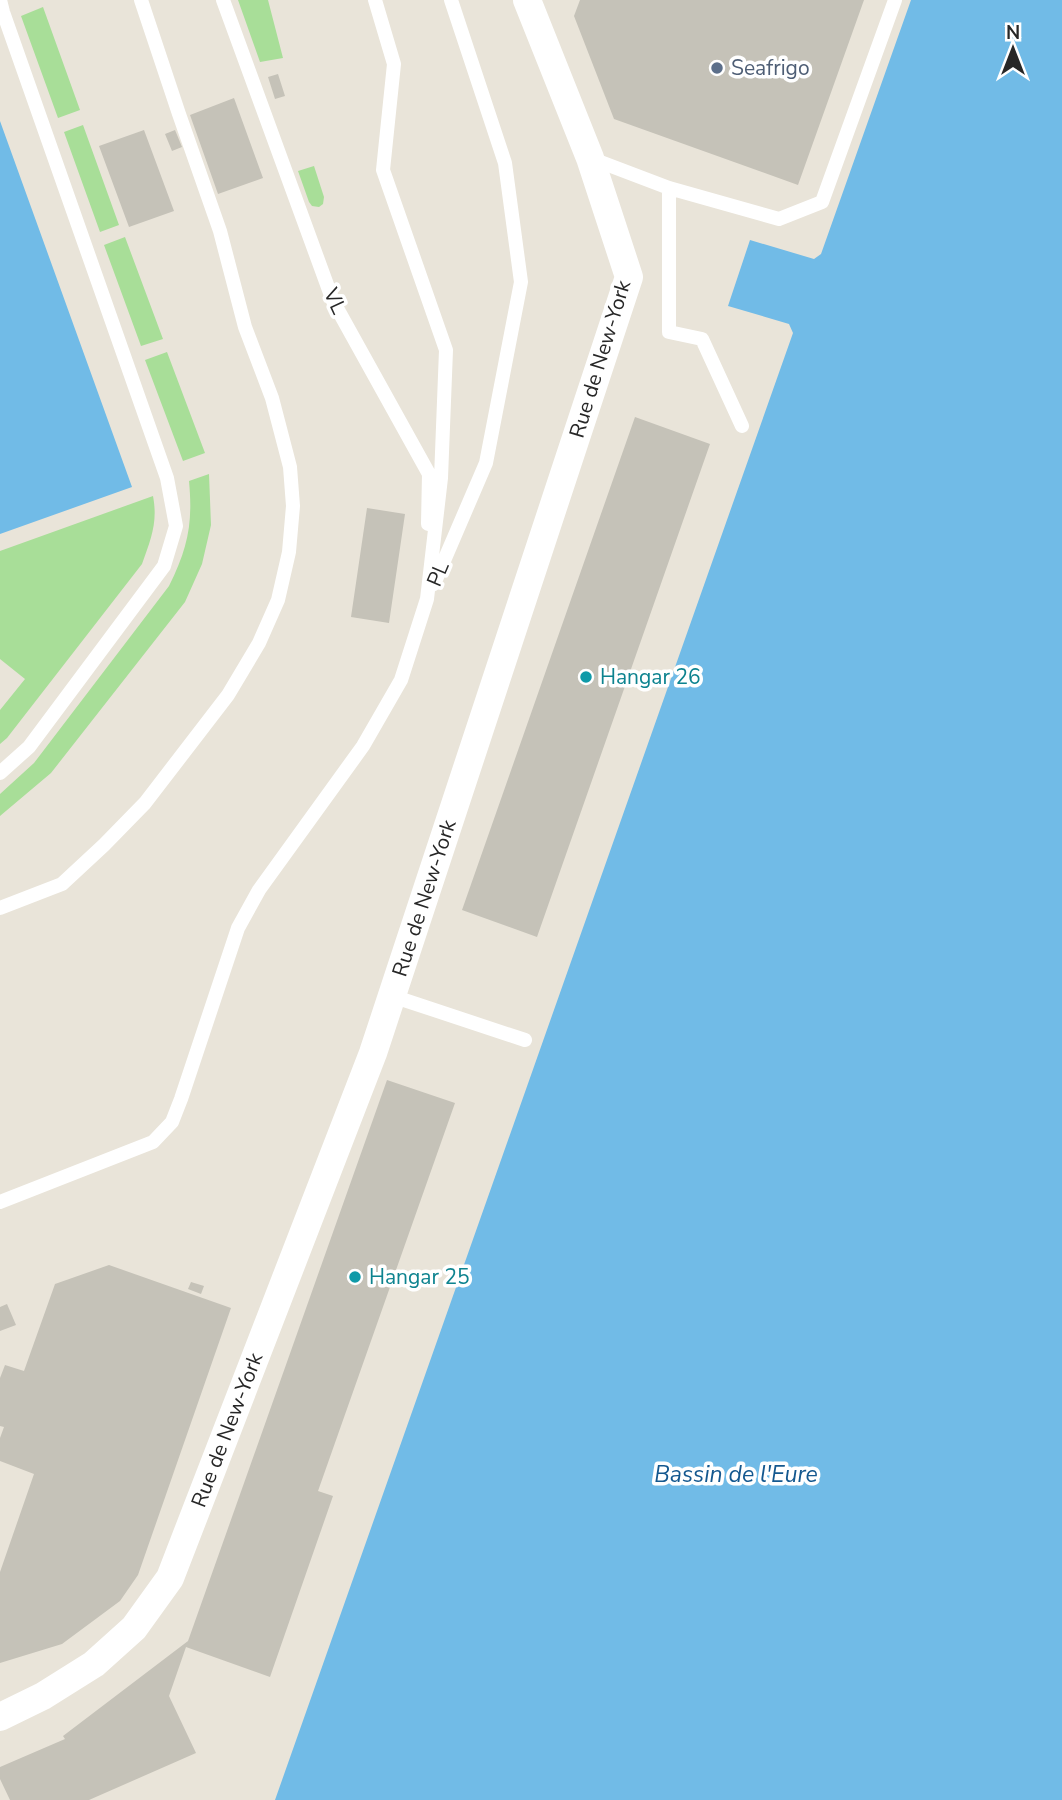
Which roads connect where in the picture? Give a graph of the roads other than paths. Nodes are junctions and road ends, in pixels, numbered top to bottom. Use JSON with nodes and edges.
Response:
{"nodes":[{"id":1,"x":1,"y":0,"type":"edge"},
{"id":2,"x":141,"y":0,"type":"edge"},
{"id":3,"x":223,"y":0,"type":"edge"},
{"id":4,"x":375,"y":0,"type":"edge"},
{"id":5,"x":451,"y":0,"type":"edge"},
{"id":6,"x":527,"y":0,"type":"edge"},
{"id":7,"x":895,"y":0,"type":"edge"},
{"id":8,"x":590,"y":158,"type":"junction"},
{"id":9,"x":669,"y":188,"type":"junction"},
{"id":10,"x":742,"y":426,"type":"dead end"},
{"id":11,"x":428,"y":599,"type":"junction"},
{"id":12,"x":0,"y":773,"type":"edge"},
{"id":13,"x":0,"y":908,"type":"edge"},
{"id":14,"x":392,"y":996,"type":"junction"},
{"id":15,"x":525,"y":1040,"type":"dead end"},
{"id":16,"x":0,"y":1202,"type":"edge"},
{"id":17,"x":0,"y":1717,"type":"edge"}],
"edges":[{"from":1,"to":12,"type":"lane"},
{"from":2,"to":13,"type":"lane"},
{"from":3,"to":11,"type":"lane","name":"VL"},
{"from":4,"to":11,"type":"lane","name":"PL"},
{"from":5,"to":11,"type":"lane","name":"PL"},
{"from":6,"to":8,"type":"street","name":"Rue de New-York"},
{"from":7,"to":9,"type":"lane"},
{"from":8,"to":9,"type":"lane"},
{"from":8,"to":14,"type":"street","name":"Rue de New-York"},
{"from":9,"to":10,"type":"lane"},
{"from":11,"to":16,"type":"lane"},
{"from":14,"to":15,"type":"lane"},
{"from":14,"to":17,"type":"street","name":"Rue de New-York"}]}
